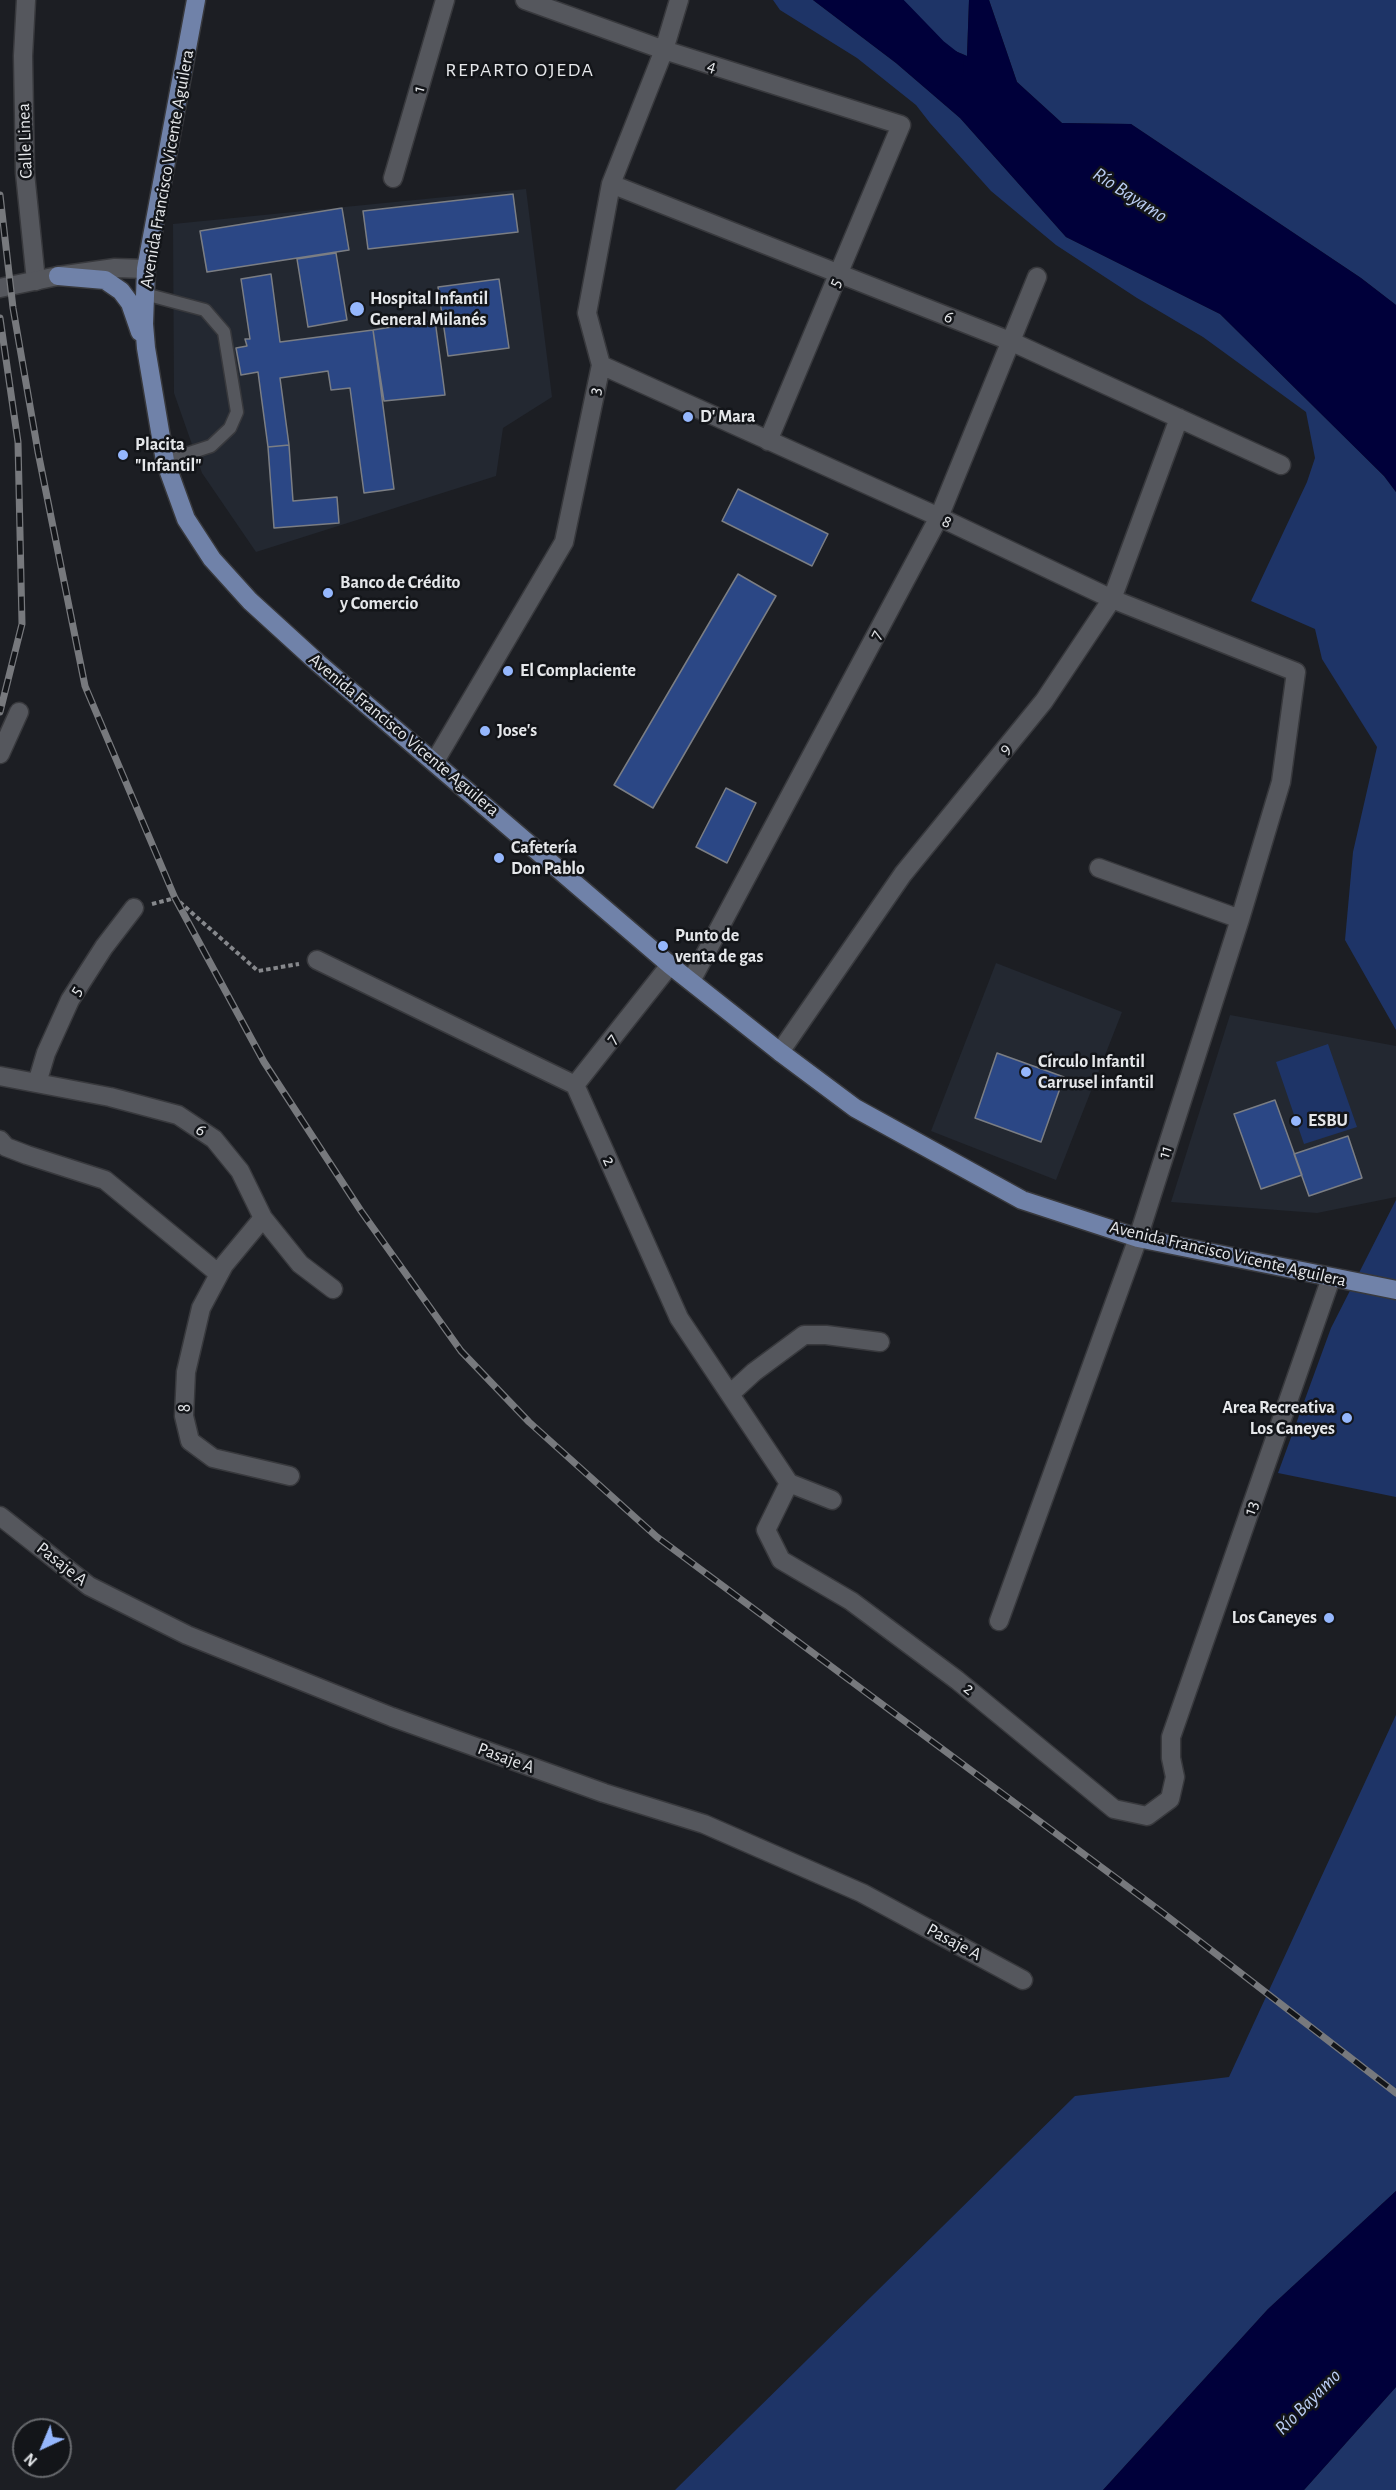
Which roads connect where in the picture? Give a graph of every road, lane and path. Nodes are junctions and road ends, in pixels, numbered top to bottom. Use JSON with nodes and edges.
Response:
{"nodes":[{"id":1,"x":26,"y":0,"type":"edge"},
{"id":2,"x":196,"y":0,"type":"edge"},
{"id":3,"x":445,"y":0,"type":"edge"},
{"id":4,"x":525,"y":0,"type":"edge"},
{"id":5,"x":679,"y":0,"type":"edge"},
{"id":6,"x":664,"y":50,"type":"junction"},
{"id":7,"x":901,"y":125,"type":"joint"},
{"id":8,"x":393,"y":178,"type":"dead end"},
{"id":9,"x":611,"y":184,"type":"junction"},
{"id":10,"x":146,"y":269,"type":"junction"},
{"id":11,"x":839,"y":274,"type":"junction"},
{"id":12,"x":58,"y":276,"type":"junction"},
{"id":13,"x":1037,"y":277,"type":"dead end"},
{"id":14,"x":36,"y":281,"type":"junction"},
{"id":15,"x":0,"y":288,"type":"edge"},
{"id":16,"x":145,"y":294,"type":"junction"},
{"id":17,"x":1010,"y":341,"type":"junction"},
{"id":18,"x":146,"y":348,"type":"junction"},
{"id":19,"x":601,"y":365,"type":"junction"},
{"id":20,"x":1179,"y":418,"type":"junction"},
{"id":21,"x":768,"y":441,"type":"junction"},
{"id":22,"x":165,"y":461,"type":"junction"},
{"id":23,"x":1281,"y":465,"type":"dead end"},
{"id":24,"x":939,"y":518,"type":"junction"},
{"id":25,"x":1112,"y":599,"type":"junction"},
{"id":26,"x":1296,"y":672,"type":"joint"},
{"id":27,"x":19,"y":712,"type":"dead end"},
{"id":28,"x":0,"y":754,"type":"edge"},
{"id":29,"x":435,"y":761,"type":"junction"},
{"id":30,"x":1099,"y":868,"type":"dead end"},
{"id":31,"x":134,"y":908,"type":"joint"},
{"id":32,"x":1240,"y":919,"type":"junction"},
{"id":33,"x":317,"y":960,"type":"joint"},
{"id":34,"x":670,"y":965,"type":"junction"},
{"id":35,"x":691,"y":981,"type":"junction"},
{"id":36,"x":780,"y":1052,"type":"junction"},
{"id":37,"x":0,"y":1077,"type":"edge"},
{"id":38,"x":37,"y":1083,"type":"junction"},
{"id":39,"x":576,"y":1085,"type":"junction"},
{"id":40,"x":0,"y":1140,"type":"edge"},
{"id":41,"x":263,"y":1218,"type":"junction"},
{"id":42,"x":1138,"y":1238,"type":"junction"},
{"id":43,"x":219,"y":1274,"type":"junction"},
{"id":44,"x":1331,"y":1278,"type":"junction"},
{"id":45,"x":333,"y":1289,"type":"dead end"},
{"id":46,"x":1396,"y":1290,"type":"edge"},
{"id":47,"x":880,"y":1342,"type":"dead end"},
{"id":48,"x":729,"y":1394,"type":"junction"},
{"id":49,"x":290,"y":1476,"type":"dead end"},
{"id":50,"x":789,"y":1483,"type":"junction"},
{"id":51,"x":832,"y":1500,"type":"dead end"},
{"id":52,"x":0,"y":1516,"type":"edge"},
{"id":53,"x":999,"y":1621,"type":"dead end"},
{"id":54,"x":1171,"y":1737,"type":"joint"},
{"id":55,"x":1023,"y":1980,"type":"dead end"}],
"edges":[{"from":1,"to":14,"type":"street","name":"Calle Linea"},
{"from":2,"to":10,"type":"main road","name":"Avenida Francisco Vicente Aguilera"},
{"from":3,"to":8,"type":"street","name":"1"},
{"from":4,"to":6,"type":"street","name":"4"},
{"from":5,"to":6,"type":"street","name":"3"},
{"from":6,"to":7,"type":"street","name":"4"},
{"from":6,"to":9,"type":"street","name":"3"},
{"from":7,"to":11,"type":"street","name":"5"},
{"from":9,"to":11,"type":"street","name":"6"},
{"from":9,"to":19,"type":"street","name":"3"},
{"from":10,"to":12,"type":"street"},
{"from":10,"to":16,"type":"main road","name":"Avenida Francisco Vicente Aguilera"},
{"from":11,"to":17,"type":"street","name":"6"},
{"from":11,"to":21,"type":"street","name":"5"},
{"from":12,"to":14,"type":"street"},
{"from":12,"to":18,"type":"main road"},
{"from":13,"to":17,"type":"street","name":"7"},
{"from":14,"to":15,"type":"street"},
{"from":16,"to":18,"type":"main road","name":"Avenida Francisco Vicente Aguilera"},
{"from":16,"to":22,"type":"lane"},
{"from":17,"to":20,"type":"street","name":"6"},
{"from":17,"to":24,"type":"street","name":"7"},
{"from":18,"to":22,"type":"main road","name":"Avenida Francisco Vicente Aguilera"},
{"from":19,"to":21,"type":"street","name":"8"},
{"from":19,"to":29,"type":"street","name":"3"},
{"from":20,"to":23,"type":"street","name":"6"},
{"from":20,"to":25,"type":"street","name":"9"},
{"from":21,"to":24,"type":"street","name":"8"},
{"from":22,"to":29,"type":"main road","name":"Avenida Francisco Vicente Aguilera"},
{"from":24,"to":25,"type":"street","name":"8"},
{"from":24,"to":35,"type":"street","name":"7"},
{"from":25,"to":26,"type":"street","name":"8"},
{"from":25,"to":36,"type":"street","name":"9"},
{"from":26,"to":32,"type":"street","name":"11"},
{"from":27,"to":28,"type":"street"},
{"from":29,"to":34,"type":"main road","name":"Avenida Francisco Vicente Aguilera"},
{"from":30,"to":32,"type":"street"},
{"from":31,"to":33,"type":"path"},
{"from":31,"to":38,"type":"street","name":"5"},
{"from":32,"to":42,"type":"street","name":"11"},
{"from":33,"to":39,"type":"street"},
{"from":34,"to":35,"type":"main road","name":"Avenida Francisco Vicente Aguilera"},
{"from":34,"to":39,"type":"street","name":"7"},
{"from":35,"to":36,"type":"main road","name":"Avenida Francisco Vicente Aguilera"},
{"from":36,"to":42,"type":"main road","name":"Avenida Francisco Vicente Aguilera"},
{"from":37,"to":38,"type":"street","name":"6"},
{"from":38,"to":41,"type":"street","name":"6"},
{"from":39,"to":48,"type":"street","name":"2"},
{"from":40,"to":43,"type":"street"},
{"from":41,"to":43,"type":"street","name":"8"},
{"from":41,"to":45,"type":"street","name":"6"},
{"from":42,"to":44,"type":"main road","name":"Avenida Francisco Vicente Aguilera"},
{"from":42,"to":53,"type":"street","name":"11"},
{"from":43,"to":49,"type":"street","name":"8"},
{"from":44,"to":46,"type":"main road","name":"Avenida Francisco Vicente Aguilera"},
{"from":44,"to":54,"type":"street","name":"13"},
{"from":47,"to":48,"type":"street"},
{"from":48,"to":50,"type":"street","name":"2"},
{"from":50,"to":51,"type":"street"},
{"from":50,"to":54,"type":"street","name":"2"},
{"from":52,"to":55,"type":"street","name":"Pasaje A"}]}
